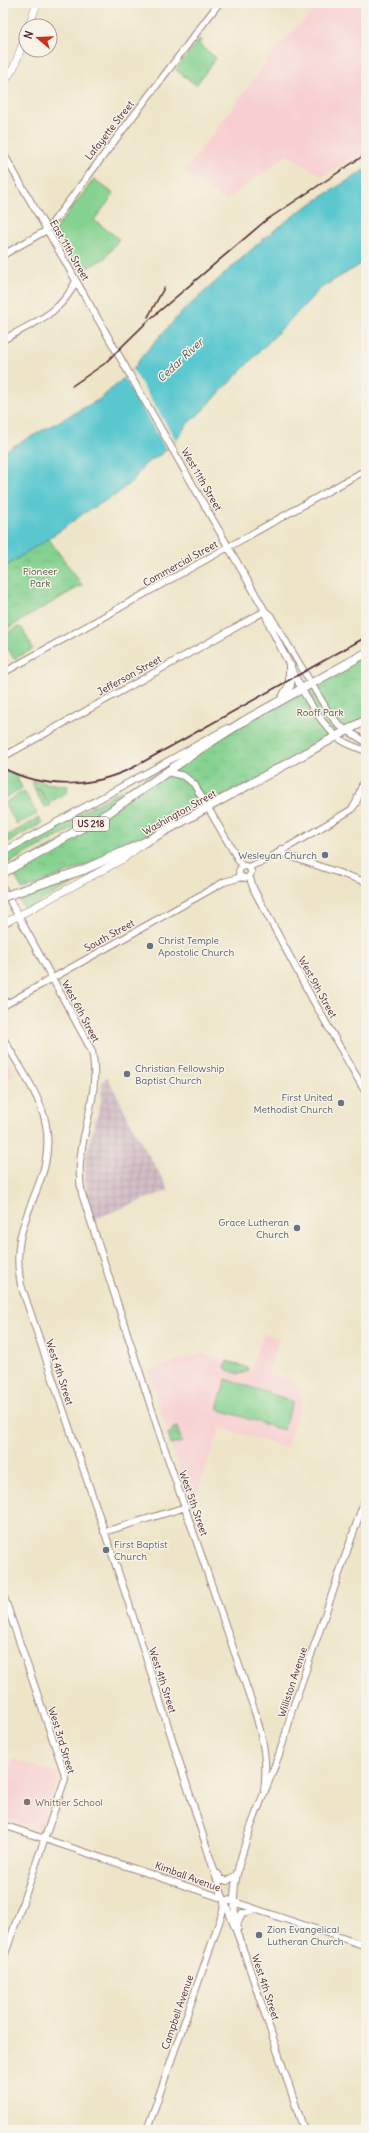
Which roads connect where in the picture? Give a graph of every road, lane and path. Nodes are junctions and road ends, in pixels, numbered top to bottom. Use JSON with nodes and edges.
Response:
{"nodes":[{"id":1,"x":37,"y":3,"type":"edge"},
{"id":2,"x":219,"y":3,"type":"edge"},
{"id":3,"x":32,"y":18,"type":"edge"},
{"id":4,"x":18,"y":56,"type":"edge"},
{"id":5,"x":3,"y":84,"type":"edge"},
{"id":6,"x":3,"y":153,"type":"edge"},
{"id":7,"x":47,"y":230,"type":"junction"},
{"id":8,"x":3,"y":255,"type":"edge"},
{"id":9,"x":76,"y":281,"type":"junction"},
{"id":10,"x":3,"y":340,"type":"edge"},
{"id":11,"x":119,"y":358,"type":"joint"},
{"id":12,"x":366,"y":470,"type":"edge"},
{"id":13,"x":229,"y":547,"type":"junction"},
{"id":14,"x":265,"y":610,"type":"junction"},
{"id":15,"x":366,"y":653,"type":"edge"},
{"id":16,"x":290,"y":666,"type":"junction"},
{"id":17,"x":3,"y":673,"type":"edge"},
{"id":18,"x":312,"y":684,"type":"junction"},
{"id":19,"x":302,"y":689,"type":"junction"},
{"id":20,"x":280,"y":702,"type":"junction"},
{"id":21,"x":366,"y":720,"type":"edge"},
{"id":22,"x":244,"y":721,"type":"junction"},
{"id":23,"x":347,"y":730,"type":"junction"},
{"id":24,"x":336,"y":736,"type":"junction"},
{"id":25,"x":366,"y":742,"type":"edge"},
{"id":26,"x":366,"y":751,"type":"edge"},
{"id":27,"x":3,"y":757,"type":"edge"},
{"id":28,"x":167,"y":772,"type":"junction"},
{"id":29,"x":366,"y":773,"type":"edge"},
{"id":30,"x":207,"y":808,"type":"junction"},
{"id":31,"x":145,"y":842,"type":"junction"},
{"id":32,"x":281,"y":850,"type":"junction"},
{"id":33,"x":3,"y":852,"type":"edge"},
{"id":34,"x":266,"y":860,"type":"junction"},
{"id":35,"x":243,"y":868,"type":"junction"},
{"id":36,"x":7,"y":871,"type":"edge"},
{"id":37,"x":246,"y":876,"type":"junction"},
{"id":38,"x":224,"y":882,"type":"junction"},
{"id":39,"x":366,"y":882,"type":"edge"},
{"id":40,"x":3,"y":888,"type":"edge"},
{"id":41,"x":3,"y":897,"type":"edge"},
{"id":42,"x":19,"y":916,"type":"junction"},
{"id":43,"x":3,"y":924,"type":"edge"},
{"id":44,"x":53,"y":978,"type":"junction"},
{"id":45,"x":3,"y":1006,"type":"edge"},
{"id":46,"x":3,"y":1038,"type":"edge"},
{"id":47,"x":366,"y":1093,"type":"edge"},
{"id":48,"x":91,"y":1224,"type":"joint"},
{"id":49,"x":366,"y":1496,"type":"edge"},
{"id":50,"x":186,"y":1507,"type":"junction"},
{"id":51,"x":104,"y":1532,"type":"junction"},
{"id":52,"x":3,"y":1594,"type":"edge"},
{"id":53,"x":264,"y":1791,"type":"junction"},
{"id":54,"x":3,"y":1824,"type":"edge"},
{"id":55,"x":44,"y":1838,"type":"junction"},
{"id":56,"x":214,"y":1867,"type":"junction"},
{"id":57,"x":236,"y":1875,"type":"junction"},
{"id":58,"x":224,"y":1900,"type":"junction"},
{"id":59,"x":234,"y":1903,"type":"junction"},
{"id":60,"x":260,"y":1912,"type":"junction"},
{"id":61,"x":238,"y":1927,"type":"junction"},
{"id":62,"x":366,"y":1946,"type":"edge"},
{"id":63,"x":243,"y":1949,"type":"junction"},
{"id":64,"x":3,"y":1960,"type":"edge"},
{"id":65,"x":147,"y":2130,"type":"edge"},
{"id":66,"x":304,"y":2130,"type":"edge"}],
"edges":[{"from":1,"to":3,"type":"main road"},
{"from":2,"to":7,"type":"main road","name":"Lafayette Street"},
{"from":4,"to":5,"type":"main road"},
{"from":6,"to":7,"type":"main road","name":"East 11th Street"},
{"from":7,"to":8,"type":"main road","name":"Lafayette Street"},
{"from":7,"to":9,"type":"main road","name":"East 11th Street"},
{"from":9,"to":10,"type":"main road"},
{"from":9,"to":11,"type":"main road","name":"East 11th Street"},
{"from":11,"to":13,"type":"main road","name":"West 11th Street"},
{"from":12,"to":13,"type":"main road","name":"Commercial Street"},
{"from":13,"to":14,"type":"main road","name":"West 11th Street"},
{"from":13,"to":17,"type":"main road","name":"Commercial Street"},
{"from":14,"to":16,"type":"main road","name":"West 11th Street"},
{"from":14,"to":18,"type":"main road","name":"West 11th Street"},
{"from":14,"to":27,"type":"main road","name":"Jefferson Street"},
{"from":15,"to":18,"type":"highway","number":"US 218"},
{"from":16,"to":19,"type":"main road","name":"West 11th Street"},
{"from":16,"to":20,"type":"highway"},
{"from":18,"to":19,"type":"highway","number":"US 218"},
{"from":18,"to":23,"type":"main road","name":"West 11th Street"},
{"from":19,"to":20,"type":"highway","number":"US 218"},
{"from":19,"to":24,"type":"main road","name":"West 11th Street"},
{"from":20,"to":22,"type":"highway","number":"US 218"},
{"from":21,"to":23,"type":"highway","name":"Washington Street"},
{"from":22,"to":28,"type":"highway","number":"US 218"},
{"from":22,"to":33,"type":"main road"},
{"from":23,"to":24,"type":"highway","name":"Washington Street"},
{"from":23,"to":25,"type":"main road","name":"West 11th Street"},
{"from":24,"to":26,"type":"main road","name":"West 11th Street"},
{"from":24,"to":30,"type":"highway","name":"Washington Street"},
{"from":28,"to":30,"type":"main road"},
{"from":28,"to":36,"type":"highway","number":"US 218"},
{"from":29,"to":32,"type":"main road","name":"South Street"},
{"from":30,"to":31,"type":"highway","name":"Washington Street"},
{"from":30,"to":35,"type":"main road"},
{"from":31,"to":41,"type":"highway","bridge":true},
{"from":31,"to":42,"type":"main road","name":"Washington Street"},
{"from":32,"to":34,"type":"main road","name":"South Street"},
{"from":32,"to":39,"type":"main road"},
{"from":34,"to":35,"type":"main road","name":"South Street"},
{"from":34,"to":37,"type":"main road","name":"South Street"},
{"from":35,"to":37,"type":"main road"},
{"from":35,"to":37,"type":"main road"},
{"from":35,"to":38,"type":"main road","name":"South Street"},
{"from":37,"to":38,"type":"main road","name":"South Street"},
{"from":37,"to":47,"type":"main road","name":"West 9th Street"},
{"from":38,"to":44,"type":"main road","name":"South Street"},
{"from":40,"to":42,"type":"main road","name":"West 6th Street"},
{"from":42,"to":43,"type":"main road","name":"Washington Street"},
{"from":42,"to":44,"type":"main road","name":"West 6th Street"},
{"from":44,"to":45,"type":"main road","name":"South Street"},
{"from":44,"to":48,"type":"main road","name":"West 6th Street"},
{"from":46,"to":51,"type":"main road","name":"West 4th Street"},
{"from":48,"to":50,"type":"main road","name":"West 5th Street"},
{"from":49,"to":53,"type":"main road","name":"Williston Avenue"},
{"from":50,"to":51,"type":"main road"},
{"from":50,"to":53,"type":"main road","name":"West 5th Street"},
{"from":51,"to":56,"type":"main road","name":"West 4th Street"},
{"from":52,"to":55,"type":"main road","name":"West 3rd Street"},
{"from":53,"to":57,"type":"main road","name":"Williston Avenue"},
{"from":54,"to":55,"type":"main road","name":"Kimball Avenue"},
{"from":55,"to":58,"type":"main road","name":"Kimball Avenue"},
{"from":55,"to":64,"type":"main road","name":"West 3rd Street"},
{"from":56,"to":57,"type":"main road"},
{"from":56,"to":58,"type":"main road","name":"West 4th Street"},
{"from":57,"to":59,"type":"main road","name":"Williston Avenue"},
{"from":58,"to":59,"type":"main road","name":"Kimball Avenue"},
{"from":58,"to":63,"type":"main road","name":"West 4th Street"},
{"from":58,"to":65,"type":"main road","name":"Campbell Avenue"},
{"from":59,"to":60,"type":"main road","name":"Kimball Avenue"},
{"from":59,"to":61,"type":"main road","name":"Williston Avenue"},
{"from":60,"to":61,"type":"main road"},
{"from":60,"to":62,"type":"main road","name":"Kimball Avenue"},
{"from":61,"to":63,"type":"main road","name":"Williston Avenue"},
{"from":63,"to":66,"type":"main road","name":"West 4th Street"}]}
